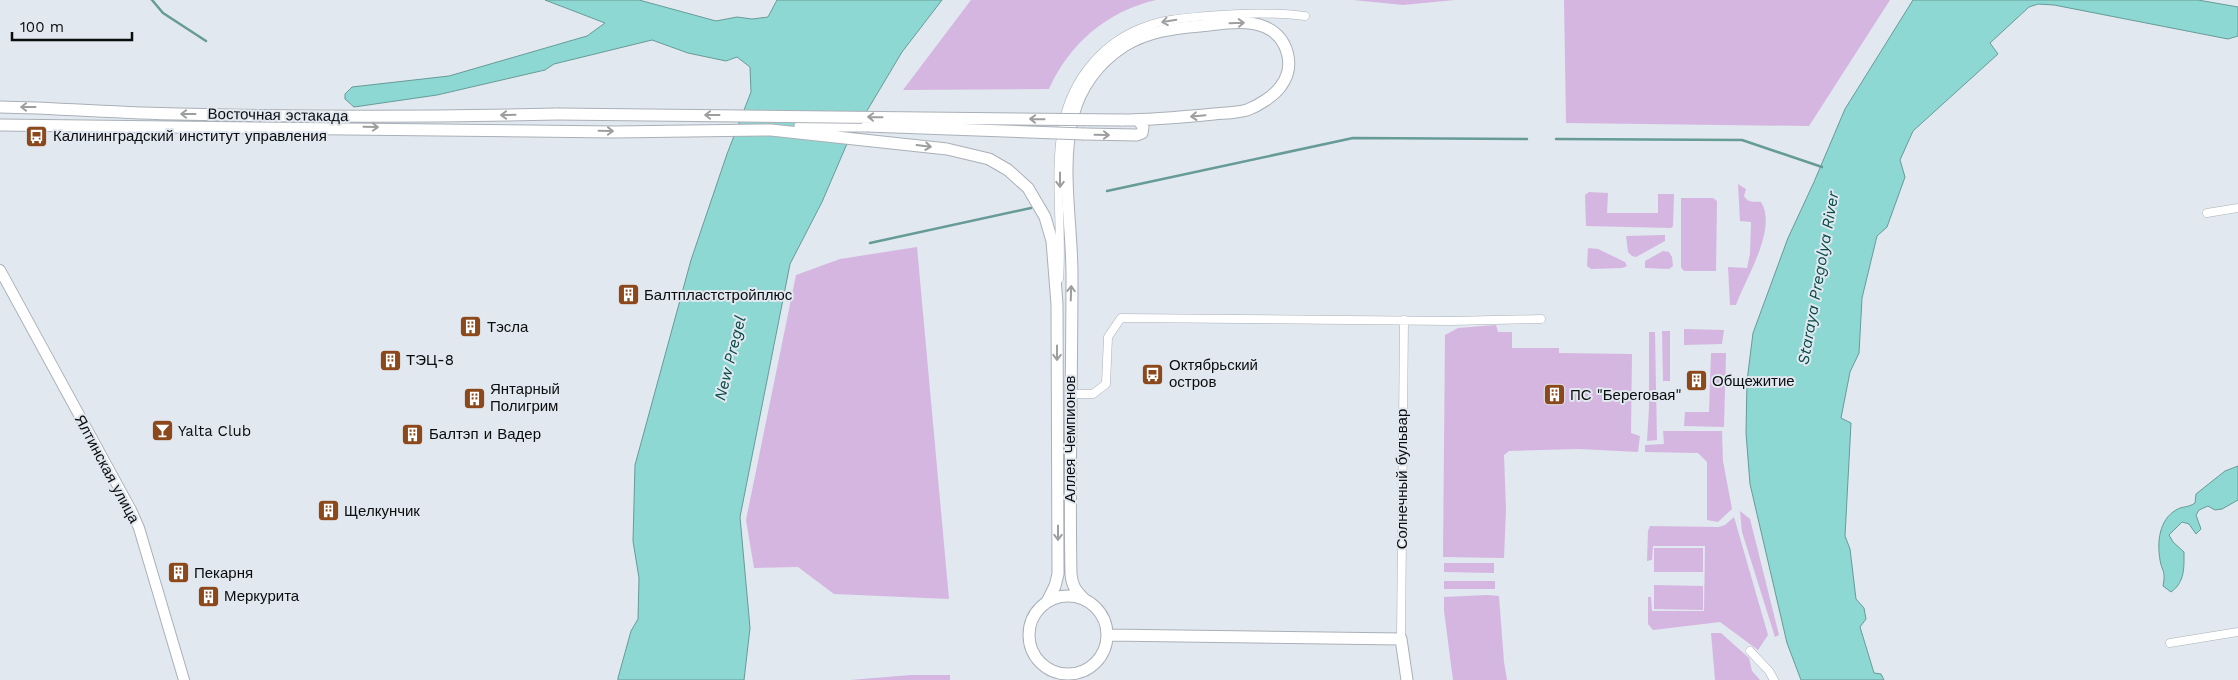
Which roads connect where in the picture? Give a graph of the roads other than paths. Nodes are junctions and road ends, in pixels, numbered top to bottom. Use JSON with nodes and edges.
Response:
{"nodes":[{"id":1,"x":1305,"y":16,"type":"dead end"},
{"id":2,"x":0,"y":107,"type":"edge"},
{"id":3,"x":1135,"y":120,"type":"junction"},
{"id":4,"x":0,"y":124,"type":"edge"},
{"id":5,"x":771,"y":130,"type":"junction"},
{"id":6,"x":2238,"y":208,"type":"edge"},
{"id":7,"x":2208,"y":213,"type":"dead end"},
{"id":8,"x":0,"y":270,"type":"edge"},
{"id":9,"x":1058,"y":304,"type":"junction"},
{"id":10,"x":1541,"y":319,"type":"dead end"},
{"id":11,"x":1404,"y":320,"type":"junction"},
{"id":12,"x":1071,"y":394,"type":"junction"},
{"id":13,"x":1084,"y":599,"type":"junction"},
{"id":14,"x":1047,"y":602,"type":"junction"},
{"id":15,"x":2238,"y":632,"type":"edge"},
{"id":16,"x":1107,"y":635,"type":"junction"},
{"id":17,"x":1401,"y":639,"type":"junction"},
{"id":18,"x":2170,"y":643,"type":"dead end"},
{"id":19,"x":1750,"y":651,"type":"dead end"},
{"id":20,"x":1090,"y":667,"type":"junction"},
{"id":21,"x":1062,"y":676,"type":"edge"},
{"id":22,"x":184,"y":680,"type":"edge"},
{"id":23,"x":1082,"y":680,"type":"edge"},
{"id":24,"x":1407,"y":680,"type":"edge"},
{"id":25,"x":1774,"y":680,"type":"edge"}],
"edges":[{"from":1,"to":9,"type":"street","one_way":true},
{"from":3,"to":2,"type":"main road","name":"Восточная эстакада","one_way":true,"bridge":true},
{"from":5,"to":3,"type":"main road","one_way":true,"bridge":true},
{"from":12,"to":3,"type":"main road","name":"Аллея Чемпионов","one_way":true},
{"from":4,"to":5,"type":"main road","name":"Восточная эстакада","one_way":true},
{"from":5,"to":9,"type":"main road","name":"Аллея Чемпионов","one_way":true},
{"from":6,"to":7,"type":"street"},
{"from":8,"to":22,"type":"street","name":"Ялтинская улица"},
{"from":9,"to":14,"type":"main road","name":"Аллея Чемпионов","one_way":true},
{"from":10,"to":11,"type":"street"},
{"from":11,"to":12,"type":"street"},
{"from":11,"to":17,"type":"street","name":"Солнечный бульвар"},
{"from":12,"to":13,"type":"main road","name":"Аллея Чемпионов"},
{"from":13,"to":14,"type":"main road"},
{"from":13,"to":16,"type":"main road","name":"Аллея Чемпионов"},
{"from":14,"to":21,"type":"main road","name":"Аллея Чемпионов"},
{"from":15,"to":18,"type":"street"},
{"from":16,"to":17,"type":"main road"},
{"from":16,"to":20,"type":"main road"},
{"from":17,"to":24,"type":"main road","name":"Солнечный бульвар"},
{"from":19,"to":25,"type":"street"},
{"from":20,"to":21,"type":"main road","name":"Аллея Чемпионов"},
{"from":20,"to":23,"type":"main road"}]}
